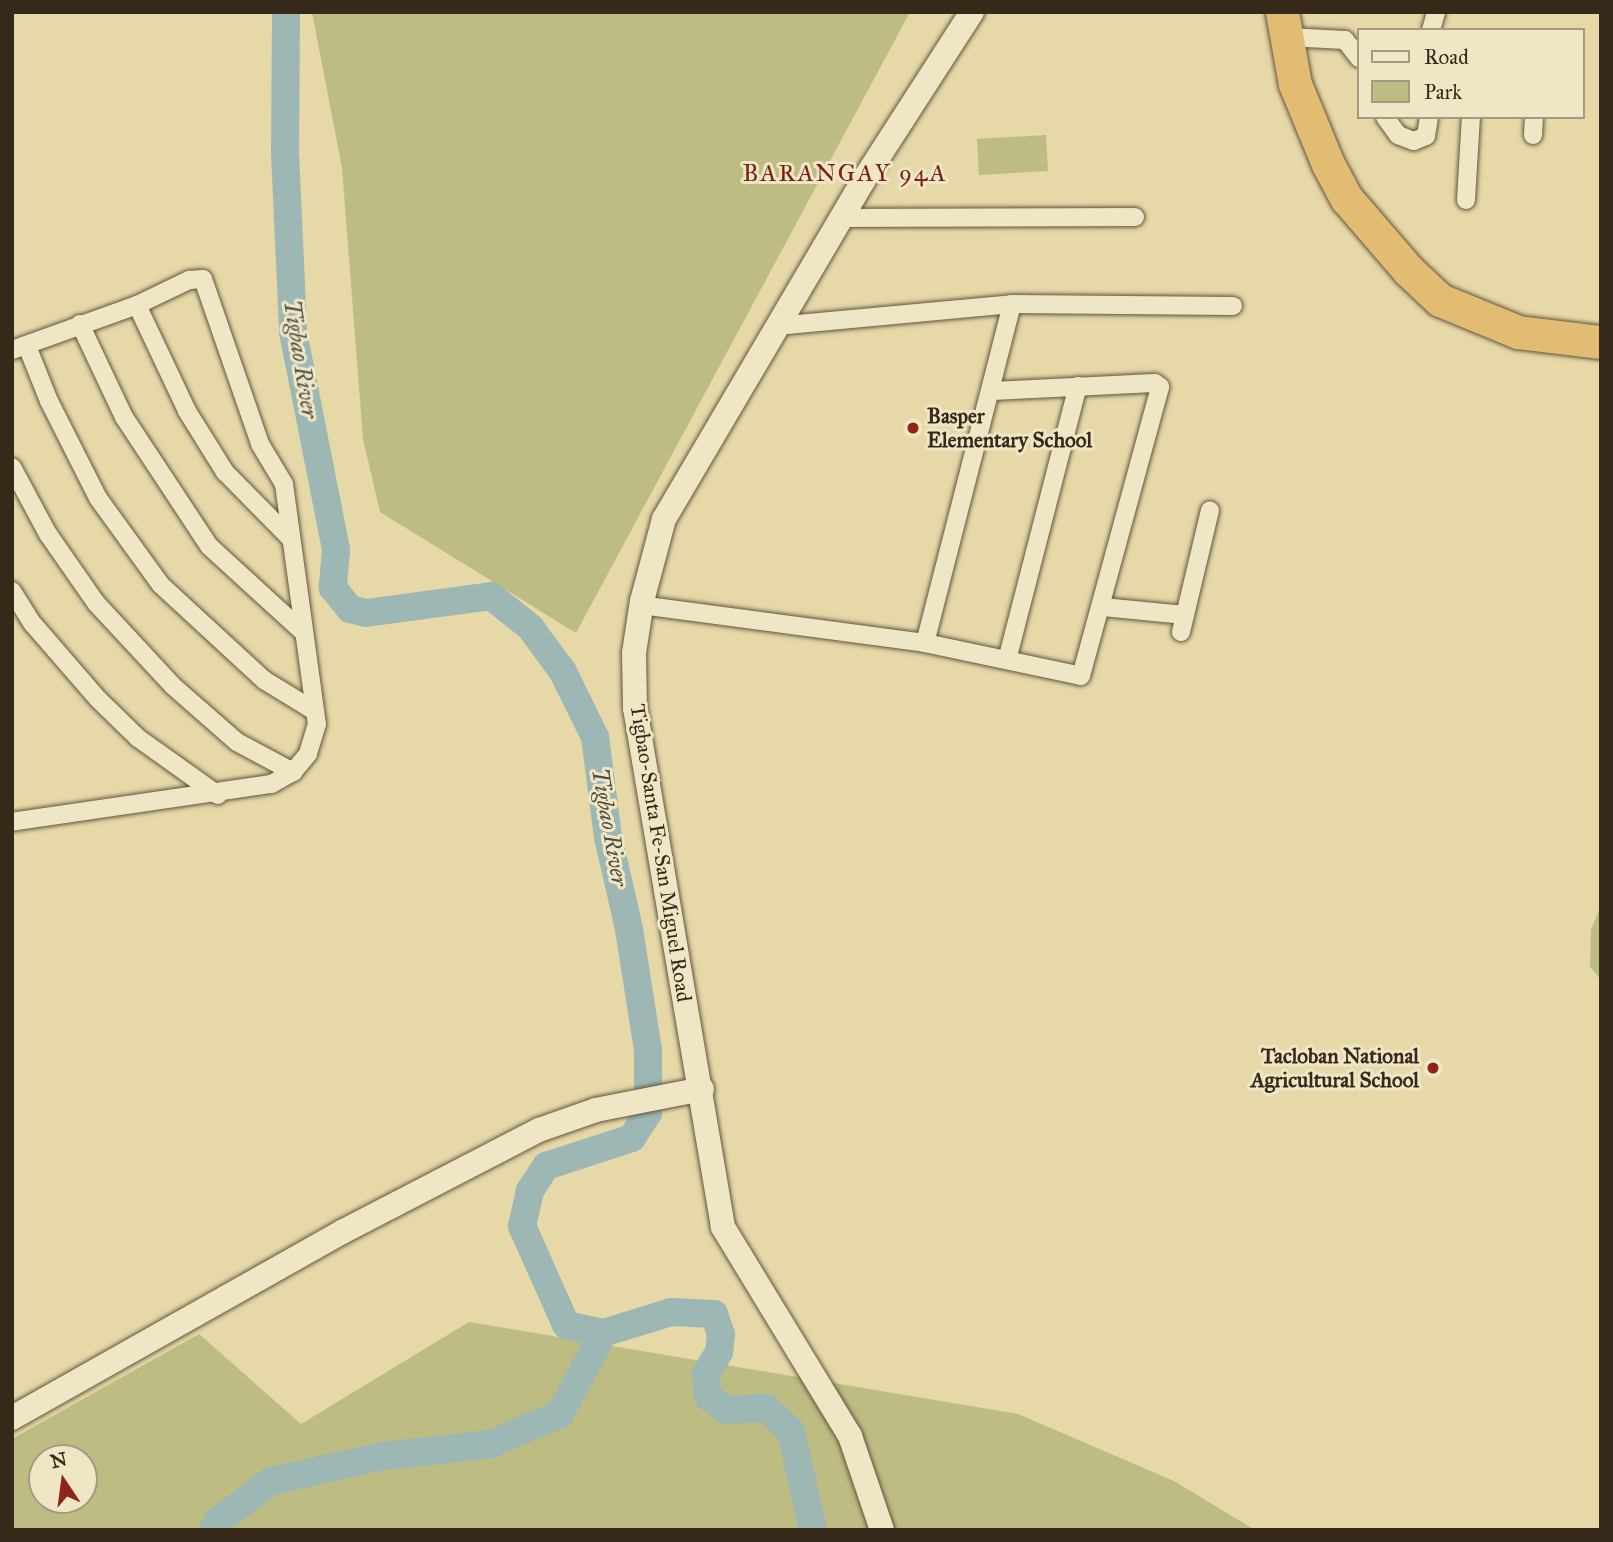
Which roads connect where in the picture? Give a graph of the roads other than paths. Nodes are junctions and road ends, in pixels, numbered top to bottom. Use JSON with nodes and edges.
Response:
{"nodes":[{"id":1,"x":972,"y":12,"type":"edge"},
{"id":2,"x":1284,"y":25,"type":"edge"},
{"id":3,"x":1358,"y":57,"type":"edge"},
{"id":4,"x":1386,"y":119,"type":"edge"},
{"id":5,"x":1429,"y":119,"type":"edge"},
{"id":6,"x":1471,"y":119,"type":"edge"},
{"id":7,"x":1466,"y":200,"type":"dead end"},
{"id":8,"x":1135,"y":217,"type":"dead end"},
{"id":9,"x":842,"y":218,"type":"junction"},
{"id":10,"x":1012,"y":304,"type":"junction"},
{"id":11,"x":137,"y":305,"type":"junction"},
{"id":12,"x":1233,"y":306,"type":"dead end"},
{"id":13,"x":80,"y":324,"type":"junction"},
{"id":14,"x":776,"y":326,"type":"junction"},
{"id":15,"x":1601,"y":342,"type":"edge"},
{"id":16,"x":20,"y":348,"type":"edge"},
{"id":17,"x":1077,"y":386,"type":"junction"},
{"id":18,"x":991,"y":391,"type":"junction"},
{"id":19,"x":12,"y":467,"type":"edge"},
{"id":20,"x":1210,"y":510,"type":"dead end"},
{"id":21,"x":290,"y":538,"type":"junction"},
{"id":22,"x":12,"y":591,"type":"edge"},
{"id":23,"x":641,"y":606,"type":"junction"},
{"id":24,"x":1103,"y":607,"type":"junction"},
{"id":25,"x":301,"y":630,"type":"junction"},
{"id":26,"x":925,"y":643,"type":"junction"},
{"id":27,"x":1007,"y":660,"type":"junction"},
{"id":28,"x":313,"y":709,"type":"junction"},
{"id":29,"x":293,"y":772,"type":"junction"},
{"id":30,"x":218,"y":795,"type":"junction"},
{"id":31,"x":12,"y":822,"type":"edge"},
{"id":32,"x":692,"y":1092,"type":"junction"},
{"id":33,"x":12,"y":1418,"type":"edge"},
{"id":34,"x":882,"y":1530,"type":"edge"}],
"edges":[{"from":1,"to":9,"type":"main road","name":"Tigbao-Santa Fe-San Miguel Road"},
{"from":2,"to":3,"type":"street"},
{"from":2,"to":15,"type":"highway"},
{"from":4,"to":5,"type":"street"},
{"from":6,"to":7,"type":"street"},
{"from":8,"to":9,"type":"street"},
{"from":9,"to":14,"type":"main road","name":"Tigbao-Santa Fe-San Miguel Road"},
{"from":10,"to":12,"type":"street"},
{"from":10,"to":14,"type":"street"},
{"from":10,"to":18,"type":"street"},
{"from":11,"to":13,"type":"street"},
{"from":11,"to":21,"type":"street"},
{"from":11,"to":21,"type":"street"},
{"from":13,"to":16,"type":"street"},
{"from":13,"to":25,"type":"street"},
{"from":14,"to":23,"type":"main road","name":"Tigbao-Santa Fe-San Miguel Road"},
{"from":16,"to":28,"type":"street"},
{"from":17,"to":18,"type":"street"},
{"from":17,"to":24,"type":"street"},
{"from":17,"to":27,"type":"street"},
{"from":18,"to":26,"type":"street"},
{"from":19,"to":29,"type":"street"},
{"from":20,"to":24,"type":"street"},
{"from":21,"to":25,"type":"street"},
{"from":22,"to":30,"type":"street"},
{"from":23,"to":26,"type":"street"},
{"from":23,"to":32,"type":"main road","name":"Tigbao-Santa Fe-San Miguel Road"},
{"from":24,"to":27,"type":"street"},
{"from":25,"to":28,"type":"street"},
{"from":26,"to":27,"type":"street"},
{"from":28,"to":29,"type":"street"},
{"from":29,"to":30,"type":"street"},
{"from":30,"to":31,"type":"street"},
{"from":32,"to":33,"type":"main road"},
{"from":32,"to":34,"type":"main road","name":"Tigbao-Santa Fe-San Miguel Road"}]}
